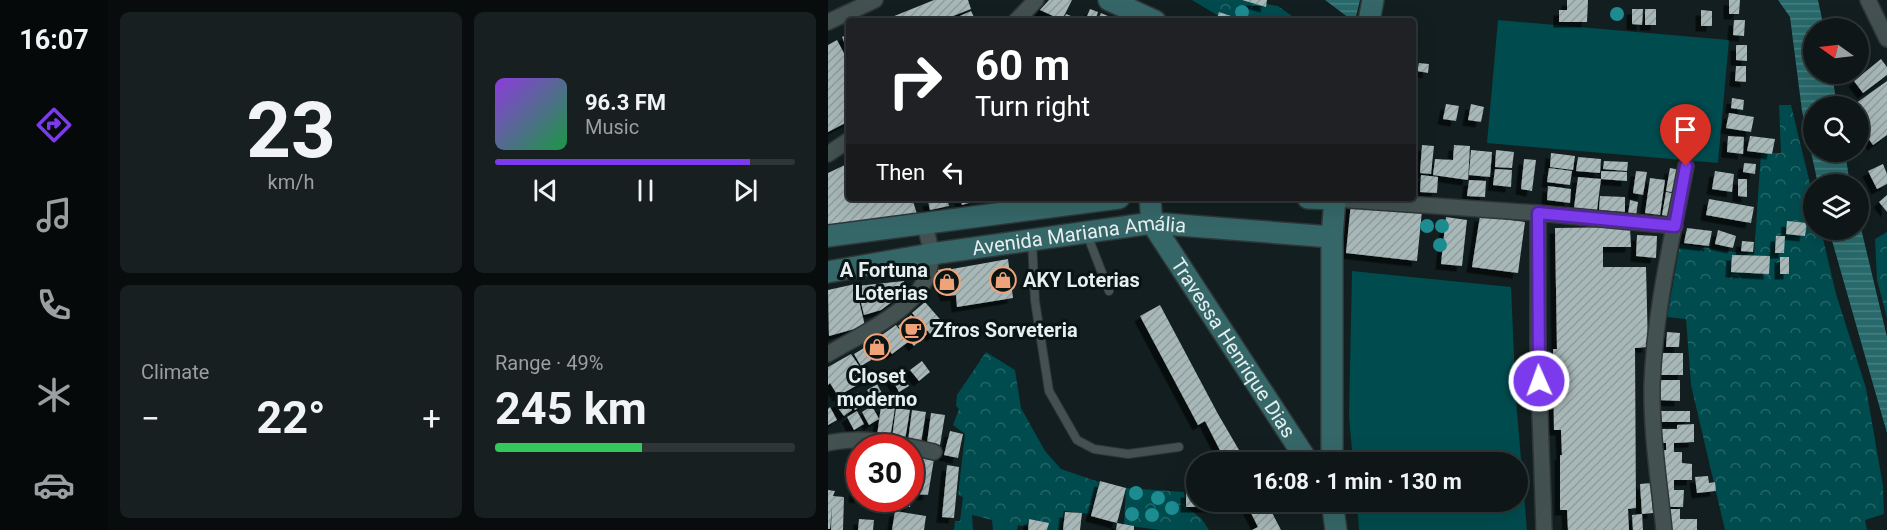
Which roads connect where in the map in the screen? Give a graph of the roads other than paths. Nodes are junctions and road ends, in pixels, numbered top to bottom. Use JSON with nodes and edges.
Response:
{"nodes":[{"id":1,"x":875,"y":0,"type":"edge"},
{"id":2,"x":1036,"y":0,"type":"edge"},
{"id":3,"x":1109,"y":0,"type":"edge"},
{"id":4,"x":1373,"y":0,"type":"edge"},
{"id":5,"x":1868,"y":0,"type":"edge"},
{"id":6,"x":1019,"y":18,"type":"edge"},
{"id":7,"x":1148,"y":18,"type":"edge"},
{"id":8,"x":1370,"y":18,"type":"edge"},
{"id":9,"x":828,"y":22,"type":"edge"},
{"id":10,"x":1887,"y":39,"type":"edge"},
{"id":11,"x":846,"y":142,"type":"edge"},
{"id":12,"x":828,"y":154,"type":"edge"},
{"id":13,"x":1686,"y":166,"type":"dead end"},
{"id":14,"x":1097,"y":201,"type":"edge"},
{"id":15,"x":1150,"y":201,"type":"edge"},
{"id":16,"x":1335,"y":201,"type":"edge"},
{"id":17,"x":1376,"y":201,"type":"edge"},
{"id":18,"x":1538,"y":213,"type":"junction"},
{"id":19,"x":1152,"y":223,"type":"junction"},
{"id":20,"x":925,"y":224,"type":"junction"},
{"id":21,"x":1675,"y":226,"type":"junction"},
{"id":22,"x":828,"y":236,"type":"edge"},
{"id":23,"x":1088,"y":237,"type":"junction"},
{"id":24,"x":1332,"y":237,"type":"junction"},
{"id":25,"x":1032,"y":240,"type":"junction"},
{"id":26,"x":931,"y":254,"type":"junction"},
{"id":27,"x":828,"y":272,"type":"edge"},
{"id":28,"x":1108,"y":291,"type":"dead end"},
{"id":29,"x":828,"y":354,"type":"edge"},
{"id":30,"x":828,"y":443,"type":"edge"},
{"id":31,"x":1179,"y":447,"type":"dead end"},
{"id":32,"x":934,"y":452,"type":"dead end"},
{"id":33,"x":1301,"y":452,"type":"edge"},
{"id":34,"x":1332,"y":452,"type":"edge"},
{"id":35,"x":1334,"y":512,"type":"edge"},
{"id":36,"x":1336,"y":530,"type":"edge"},
{"id":37,"x":1544,"y":530,"type":"edge"},
{"id":38,"x":1664,"y":530,"type":"edge"}],
"edges":[{"from":1,"to":9,"type":"street"},
{"from":2,"to":6,"type":"street"},
{"from":3,"to":7,"type":"main road"},
{"from":4,"to":8,"type":"main road"},
{"from":5,"to":10,"type":"street"},
{"from":11,"to":12,"type":"street"},
{"from":13,"to":21,"type":"street"},
{"from":14,"to":20,"type":"main road","name":"Avenida Mariana Amália"},
{"from":15,"to":19,"type":"main road","name":"Travessa Henrique Dias"},
{"from":16,"to":24,"type":"main road"},
{"from":17,"to":18,"type":"street"},
{"from":18,"to":21,"type":"street"},
{"from":18,"to":37,"type":"street"},
{"from":19,"to":23,"type":"main road","name":"Avenida Mariana Amália"},
{"from":19,"to":24,"type":"main road","name":"Avenida Mariana Amália"},
{"from":19,"to":33,"type":"main road","name":"Travessa Henrique Dias"},
{"from":20,"to":22,"type":"main road","name":"Avenida Mariana Amália"},
{"from":20,"to":26,"type":"street"},
{"from":21,"to":38,"type":"street"},
{"from":23,"to":25,"type":"main road","name":"Avenida Mariana Amália"},
{"from":23,"to":28,"type":"lane"},
{"from":24,"to":34,"type":"main road"},
{"from":25,"to":26,"type":"main road","name":"Avenida Mariana Amália"},
{"from":25,"to":31,"type":"lane"},
{"from":26,"to":27,"type":"main road","name":"Avenida Mariana Amália"},
{"from":26,"to":29,"type":"street"},
{"from":30,"to":32,"type":"street"},
{"from":35,"to":36,"type":"main road"}]}
